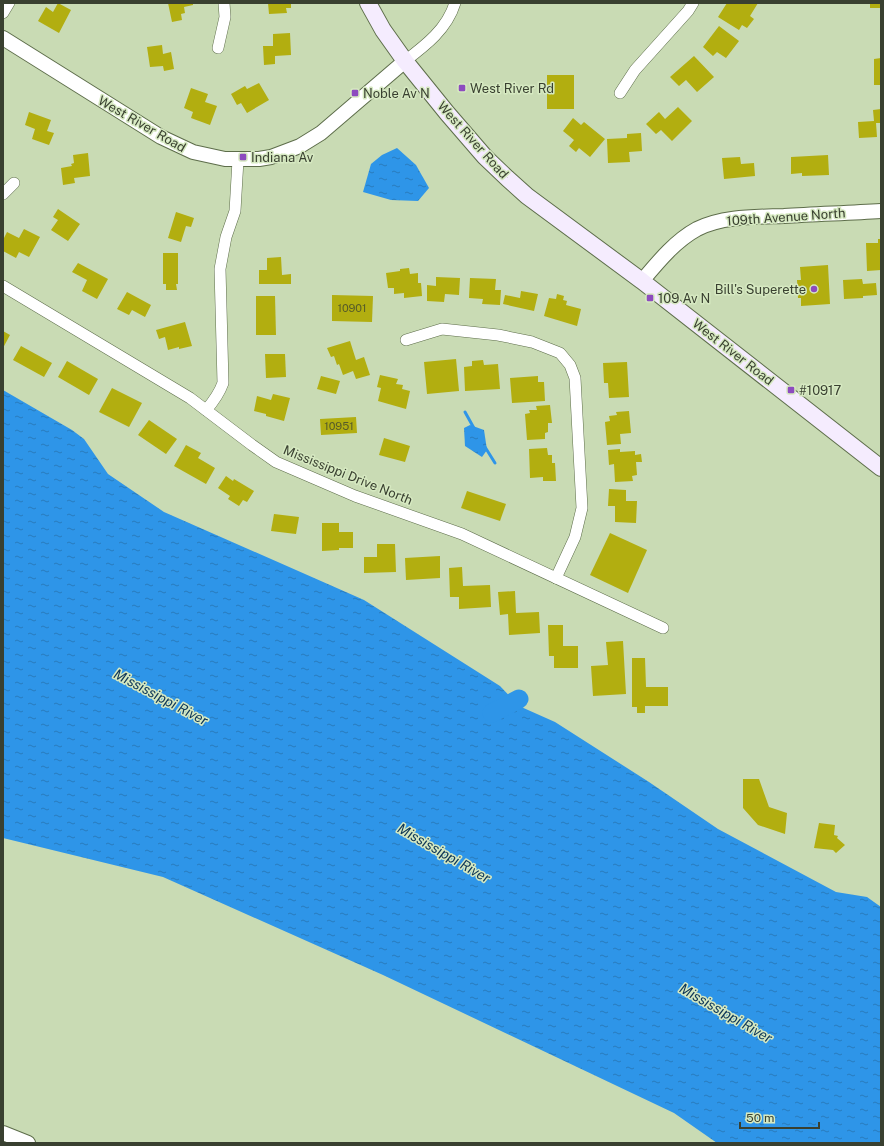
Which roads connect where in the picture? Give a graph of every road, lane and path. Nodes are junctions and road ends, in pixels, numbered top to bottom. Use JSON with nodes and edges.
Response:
{"nodes":[{"id":1,"x":9,"y":3,"type":"edge"},
{"id":2,"x":224,"y":3,"type":"edge"},
{"id":3,"x":368,"y":3,"type":"edge"},
{"id":4,"x":455,"y":3,"type":"edge"},
{"id":5,"x":693,"y":3,"type":"edge"},
{"id":6,"x":3,"y":13,"type":"edge"},
{"id":7,"x":3,"y":38,"type":"edge"},
{"id":8,"x":218,"y":48,"type":"dead end"},
{"id":9,"x":406,"y":61,"type":"junction"},
{"id":10,"x":620,"y":93,"type":"dead end"},
{"id":11,"x":238,"y":160,"type":"junction"},
{"id":12,"x":14,"y":183,"type":"dead end"},
{"id":13,"x":3,"y":194,"type":"edge"},
{"id":14,"x":881,"y":211,"type":"edge"},
{"id":15,"x":642,"y":281,"type":"junction"},
{"id":16,"x":3,"y":286,"type":"edge"},
{"id":17,"x":406,"y":340,"type":"dead end"},
{"id":18,"x":206,"y":410,"type":"junction"},
{"id":19,"x":881,"y":468,"type":"edge"},
{"id":20,"x":556,"y":578,"type":"junction"},
{"id":21,"x":663,"y":628,"type":"dead end"},
{"id":22,"x":3,"y":1133,"type":"edge"},
{"id":23,"x":28,"y":1143,"type":"edge"}],
"edges":[{"from":1,"to":6,"type":"street"},
{"from":2,"to":8,"type":"street"},
{"from":3,"to":9,"type":"main road"},
{"from":4,"to":9,"type":"street"},
{"from":5,"to":10,"type":"street"},
{"from":7,"to":11,"type":"street","name":"West River Road"},
{"from":9,"to":11,"type":"street","name":"West River Road"},
{"from":9,"to":15,"type":"main road","name":"West River Road"},
{"from":11,"to":18,"type":"street"},
{"from":12,"to":13,"type":"street"},
{"from":14,"to":15,"type":"street","name":"109th Avenue North"},
{"from":15,"to":19,"type":"main road","name":"West River Road"},
{"from":16,"to":18,"type":"street","name":"Mississippi Drive North"},
{"from":17,"to":20,"type":"street"},
{"from":18,"to":20,"type":"street","name":"Mississippi Drive North"},
{"from":20,"to":21,"type":"street","name":"Mississippi Drive North"},
{"from":22,"to":23,"type":"street"}]}
